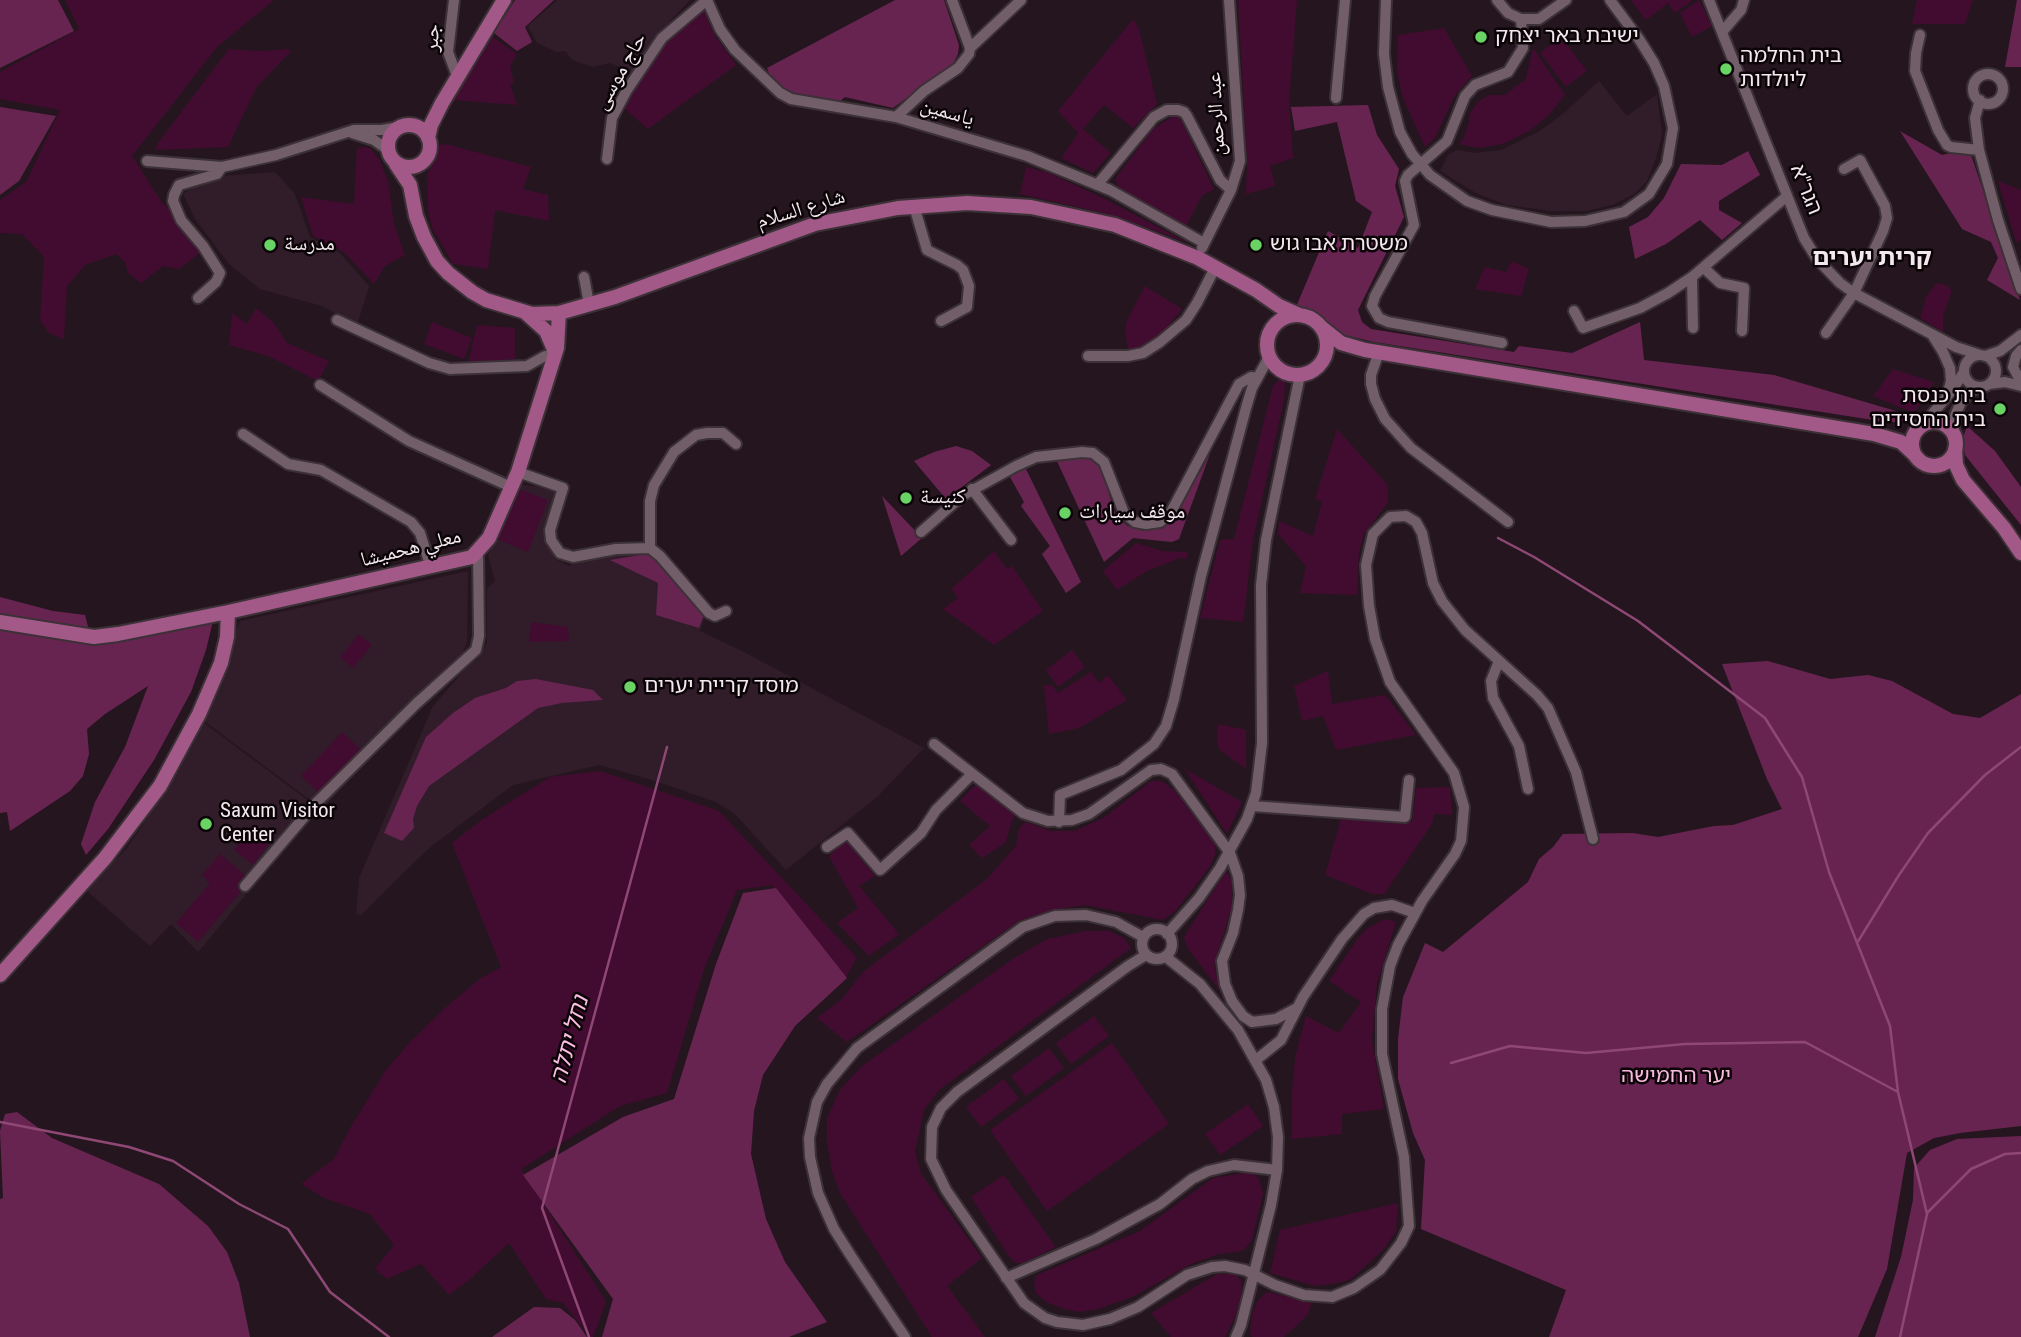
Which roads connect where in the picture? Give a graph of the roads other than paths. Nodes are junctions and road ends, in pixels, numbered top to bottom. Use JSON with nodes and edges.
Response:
{"nodes":[{"id":1,"x":454,"y":0,"type":"edge"},
{"id":2,"x":504,"y":0,"type":"edge"},
{"id":3,"x":698,"y":0,"type":"edge"},
{"id":4,"x":707,"y":0,"type":"edge"},
{"id":5,"x":952,"y":0,"type":"edge"},
{"id":6,"x":1021,"y":0,"type":"edge"},
{"id":7,"x":1229,"y":0,"type":"edge"},
{"id":8,"x":1345,"y":0,"type":"edge"},
{"id":9,"x":1386,"y":0,"type":"edge"},
{"id":10,"x":1497,"y":0,"type":"edge"},
{"id":11,"x":1566,"y":0,"type":"edge"},
{"id":12,"x":1610,"y":0,"type":"edge"},
{"id":13,"x":1709,"y":0,"type":"edge"},
{"id":14,"x":1744,"y":0,"type":"edge"},
{"id":15,"x":688,"y":15,"type":"junction"},
{"id":16,"x":1521,"y":19,"type":"junction"},
{"id":17,"x":1722,"y":32,"type":"junction"},
{"id":18,"x":1920,"y":35,"type":"dead end"},
{"id":19,"x":971,"y":48,"type":"junction"},
{"id":20,"x":457,"y":76,"type":"junction"},
{"id":21,"x":1336,"y":98,"type":"dead end"},
{"id":22,"x":1980,"y":100,"type":"dead end"},
{"id":23,"x":442,"y":103,"type":"junction"},
{"id":24,"x":896,"y":117,"type":"junction"},
{"id":25,"x":404,"y":126,"type":"junction"},
{"id":26,"x":343,"y":134,"type":"junction"},
{"id":27,"x":428,"y":138,"type":"junction"},
{"id":28,"x":388,"y":150,"type":"junction"},
{"id":29,"x":1979,"y":150,"type":"junction"},
{"id":30,"x":607,"y":159,"type":"dead end"},
{"id":31,"x":147,"y":161,"type":"dead end"},
{"id":32,"x":1419,"y":162,"type":"junction"},
{"id":33,"x":422,"y":163,"type":"junction"},
{"id":34,"x":396,"y":164,"type":"junction"},
{"id":35,"x":222,"y":167,"type":"junction"},
{"id":36,"x":1844,"y":169,"type":"dead end"},
{"id":37,"x":1097,"y":185,"type":"junction"},
{"id":38,"x":1231,"y":190,"type":"junction"},
{"id":39,"x":1787,"y":196,"type":"junction"},
{"id":40,"x":415,"y":206,"type":"junction"},
{"id":41,"x":914,"y":206,"type":"junction"},
{"id":42,"x":1204,"y":243,"type":"junction"},
{"id":43,"x":1198,"y":258,"type":"junction"},
{"id":44,"x":1215,"y":268,"type":"junction"},
{"id":45,"x":1703,"y":268,"type":"junction"},
{"id":46,"x":584,"y":277,"type":"dead end"},
{"id":47,"x":1692,"y":277,"type":"junction"},
{"id":48,"x":1247,"y":285,"type":"junction"},
{"id":49,"x":2021,"y":289,"type":"edge"},
{"id":50,"x":1854,"y":293,"type":"junction"},
{"id":51,"x":198,"y":298,"type":"dead end"},
{"id":52,"x":589,"y":304,"type":"junction"},
{"id":53,"x":1574,"y":311,"type":"dead end"},
{"id":54,"x":525,"y":313,"type":"junction"},
{"id":55,"x":559,"y":313,"type":"junction"},
{"id":56,"x":1300,"y":315,"type":"junction"},
{"id":57,"x":337,"y":320,"type":"dead end"},
{"id":58,"x":941,"y":321,"type":"dead end"},
{"id":59,"x":1321,"y":327,"type":"junction"},
{"id":60,"x":1693,"y":328,"type":"dead end"},
{"id":61,"x":1271,"y":330,"type":"junction"},
{"id":62,"x":1742,"y":331,"type":"dead end"},
{"id":63,"x":1826,"y":333,"type":"dead end"},
{"id":64,"x":1931,"y":334,"type":"junction"},
{"id":65,"x":2021,"y":335,"type":"edge"},
{"id":66,"x":1502,"y":343,"type":"dead end"},
{"id":67,"x":1956,"y":347,"type":"junction"},
{"id":68,"x":2021,"y":350,"type":"edge"},
{"id":69,"x":1372,"y":351,"type":"junction"},
{"id":70,"x":556,"y":355,"type":"junction"},
{"id":71,"x":1983,"y":355,"type":"junction"},
{"id":72,"x":1088,"y":356,"type":"dead end"},
{"id":73,"x":1269,"y":357,"type":"junction"},
{"id":74,"x":1323,"y":362,"type":"junction"},
{"id":75,"x":1965,"y":367,"type":"junction"},
{"id":76,"x":1996,"y":368,"type":"junction"},
{"id":77,"x":1300,"y":375,"type":"junction"},
{"id":78,"x":1257,"y":378,"type":"junction"},
{"id":79,"x":2021,"y":384,"type":"edge"},
{"id":80,"x":320,"y":385,"type":"dead end"},
{"id":81,"x":1984,"y":385,"type":"junction"},
{"id":82,"x":1947,"y":396,"type":"junction"},
{"id":83,"x":1922,"y":425,"type":"junction"},
{"id":84,"x":1863,"y":432,"type":"junction"},
{"id":85,"x":243,"y":434,"type":"dead end"},
{"id":86,"x":1954,"y":441,"type":"junction"},
{"id":87,"x":736,"y":444,"type":"dead end"},
{"id":88,"x":1914,"y":454,"type":"junction"},
{"id":89,"x":1932,"y":466,"type":"junction"},
{"id":90,"x":518,"y":472,"type":"junction"},
{"id":91,"x":511,"y":487,"type":"junction"},
{"id":92,"x":1970,"y":488,"type":"junction"},
{"id":93,"x":972,"y":489,"type":"junction"},
{"id":94,"x":1508,"y":522,"type":"dead end"},
{"id":95,"x":921,"y":532,"type":"dead end"},
{"id":96,"x":1011,"y":540,"type":"dead end"},
{"id":97,"x":650,"y":548,"type":"junction"},
{"id":98,"x":478,"y":553,"type":"junction"},
{"id":99,"x":2021,"y":553,"type":"edge"},
{"id":100,"x":432,"y":568,"type":"junction"},
{"id":101,"x":726,"y":611,"type":"dead end"},
{"id":102,"x":228,"y":612,"type":"junction"},
{"id":103,"x":0,"y":622,"type":"edge"},
{"id":104,"x":1499,"y":660,"type":"junction"},
{"id":105,"x":934,"y":744,"type":"dead end"},
{"id":106,"x":972,"y":774,"type":"junction"},
{"id":107,"x":1409,"y":780,"type":"dead end"},
{"id":108,"x":1528,"y":789,"type":"dead end"},
{"id":109,"x":1252,"y":806,"type":"junction"},
{"id":110,"x":1059,"y":822,"type":"junction"},
{"id":111,"x":1593,"y":839,"type":"dead end"},
{"id":112,"x":827,"y":847,"type":"dead end"},
{"id":113,"x":1230,"y":853,"type":"junction"},
{"id":114,"x":245,"y":886,"type":"dead end"},
{"id":115,"x":1415,"y":912,"type":"junction"},
{"id":116,"x":1167,"y":933,"type":"junction"},
{"id":117,"x":1143,"y":937,"type":"junction"},
{"id":118,"x":1146,"y":955,"type":"junction"},
{"id":119,"x":1166,"y":957,"type":"junction"},
{"id":120,"x":0,"y":975,"type":"edge"},
{"id":121,"x":1297,"y":1008,"type":"junction"},
{"id":122,"x":1256,"y":1060,"type":"junction"},
{"id":123,"x":1277,"y":1170,"type":"junction"},
{"id":124,"x":1252,"y":1273,"type":"junction"},
{"id":125,"x":1006,"y":1278,"type":"junction"},
{"id":126,"x":905,"y":1337,"type":"edge"},
{"id":127,"x":1236,"y":1337,"type":"edge"}],
"edges":[{"from":1,"to":20,"type":"street","name":"جبر"},
{"from":2,"to":20,"type":"main road"},
{"from":3,"to":15,"type":"street","name":"حاج موسى"},
{"from":4,"to":15,"type":"street","name":"حاج موسى"},
{"from":4,"to":24,"type":"street","name":"ياسمين"},
{"from":5,"to":19,"type":"street"},
{"from":6,"to":19,"type":"street"},
{"from":7,"to":38,"type":"street","name":"عبد الرحمن"},
{"from":8,"to":21,"type":"street"},
{"from":9,"to":32,"type":"street"},
{"from":10,"to":16,"type":"street"},
{"from":11,"to":16,"type":"street"},
{"from":12,"to":32,"type":"street"},
{"from":13,"to":17,"type":"street","name":"הגר\"א"},
{"from":14,"to":17,"type":"street"},
{"from":15,"to":30,"type":"street","name":"حاج موسى"},
{"from":16,"to":32,"type":"street"},
{"from":17,"to":39,"type":"street","name":"הגר\"א"},
{"from":18,"to":29,"type":"street"},
{"from":19,"to":24,"type":"street"},
{"from":20,"to":23,"type":"main road"},
{"from":22,"to":29,"type":"street"},
{"from":23,"to":25,"type":"main road"},
{"from":23,"to":27,"type":"main road"},
{"from":24,"to":37,"type":"street","name":"ياسمين"},
{"from":25,"to":26,"type":"street"},
{"from":25,"to":27,"type":"main road"},
{"from":25,"to":28,"type":"main road"},
{"from":26,"to":28,"type":"street"},
{"from":26,"to":35,"type":"street"},
{"from":27,"to":33,"type":"main road"},
{"from":28,"to":34,"type":"main road"},
{"from":29,"to":49,"type":"street"},
{"from":31,"to":35,"type":"street"},
{"from":32,"to":66,"type":"street"},
{"from":33,"to":34,"type":"main road"},
{"from":33,"to":40,"type":"main road","name":"شارع السلام"},
{"from":34,"to":40,"type":"main road","name":"شارع السلام"},
{"from":35,"to":51,"type":"street"},
{"from":36,"to":50,"type":"street"},
{"from":37,"to":38,"type":"street"},
{"from":37,"to":42,"type":"street","name":"ياسمين"},
{"from":38,"to":42,"type":"street","name":"عبد الرحمن"},
{"from":39,"to":45,"type":"street"},
{"from":39,"to":50,"type":"street","name":"הגר\"א"},
{"from":40,"to":54,"type":"main road","name":"شارع السلام"},
{"from":41,"to":43,"type":"main road","name":"شارع السلام"},
{"from":41,"to":52,"type":"main road","name":"شارع السلام"},
{"from":41,"to":58,"type":"street"},
{"from":42,"to":43,"type":"street","name":"عبد الرحمن"},
{"from":43,"to":44,"type":"main road","name":"شارع السلام"},
{"from":44,"to":48,"type":"main road","name":"شارع السلام"},
{"from":44,"to":72,"type":"street"},
{"from":45,"to":47,"type":"street"},
{"from":45,"to":62,"type":"street"},
{"from":46,"to":52,"type":"street"},
{"from":47,"to":53,"type":"street"},
{"from":47,"to":60,"type":"street"},
{"from":48,"to":56,"type":"main road","name":"شارع السلام"},
{"from":48,"to":61,"type":"main road","name":"شارع السلام"},
{"from":50,"to":63,"type":"street"},
{"from":50,"to":64,"type":"street","name":"הגר\"א"},
{"from":52,"to":55,"type":"main road","name":"شارع السلام"},
{"from":54,"to":55,"type":"main road","name":"شارع السلام"},
{"from":54,"to":70,"type":"main road"},
{"from":55,"to":70,"type":"main road","name":"معلي هحميشا"},
{"from":56,"to":59,"type":"main road"},
{"from":56,"to":61,"type":"main road"},
{"from":57,"to":70,"type":"street"},
{"from":59,"to":69,"type":"main road"},
{"from":59,"to":74,"type":"main road"},
{"from":61,"to":73,"type":"main road"},
{"from":64,"to":67,"type":"street","name":"הגר\"א"},
{"from":64,"to":82,"type":"street"},
{"from":65,"to":71,"type":"street"},
{"from":67,"to":71,"type":"street","name":"הגר\"א"},
{"from":67,"to":75,"type":"street","name":"הגר\"א"},
{"from":68,"to":76,"type":"street"},
{"from":68,"to":79,"type":"street"},
{"from":69,"to":74,"type":"main road"},
{"from":69,"to":84,"type":"main road"},
{"from":69,"to":94,"type":"street"},
{"from":70,"to":90,"type":"main road","name":"معلي هحميشا"},
{"from":71,"to":75,"type":"street"},
{"from":71,"to":76,"type":"street"},
{"from":73,"to":77,"type":"main road"},
{"from":73,"to":78,"type":"street"},
{"from":74,"to":77,"type":"main road"},
{"from":75,"to":81,"type":"street"},
{"from":75,"to":82,"type":"street"},
{"from":76,"to":79,"type":"street"},
{"from":76,"to":81,"type":"street"},
{"from":77,"to":109,"type":"street"},
{"from":78,"to":93,"type":"street"},
{"from":78,"to":110,"type":"street"},
{"from":79,"to":81,"type":"street"},
{"from":80,"to":91,"type":"street"},
{"from":81,"to":86,"type":"street"},
{"from":82,"to":83,"type":"street"},
{"from":83,"to":84,"type":"main road"},
{"from":83,"to":86,"type":"main road"},
{"from":83,"to":88,"type":"main road"},
{"from":84,"to":88,"type":"main road"},
{"from":85,"to":100,"type":"street"},
{"from":86,"to":89,"type":"main road"},
{"from":86,"to":92,"type":"main road"},
{"from":87,"to":97,"type":"street"},
{"from":88,"to":89,"type":"main road"},
{"from":89,"to":92,"type":"main road"},
{"from":90,"to":91,"type":"main road","name":"معلي هحميشا"},
{"from":90,"to":97,"type":"street"},
{"from":91,"to":98,"type":"main road","name":"معلي هحميشا"},
{"from":92,"to":99,"type":"main road"},
{"from":93,"to":95,"type":"street"},
{"from":93,"to":96,"type":"street"},
{"from":97,"to":101,"type":"street"},
{"from":98,"to":100,"type":"main road","name":"معلي هحميشا"},
{"from":98,"to":114,"type":"street"},
{"from":100,"to":102,"type":"main road","name":"معلي هحميشا"},
{"from":102,"to":103,"type":"main road","name":"معلي هحميشا"},
{"from":102,"to":120,"type":"main road"},
{"from":104,"to":108,"type":"street"},
{"from":104,"to":111,"type":"street"},
{"from":104,"to":115,"type":"street"},
{"from":105,"to":106,"type":"street"},
{"from":106,"to":110,"type":"street"},
{"from":106,"to":112,"type":"street"},
{"from":107,"to":109,"type":"street"},
{"from":109,"to":113,"type":"street"},
{"from":110,"to":113,"type":"street"},
{"from":113,"to":116,"type":"street"},
{"from":113,"to":121,"type":"street"},
{"from":115,"to":121,"type":"street"},
{"from":115,"to":124,"type":"street"},
{"from":116,"to":117,"type":"street"},
{"from":116,"to":119,"type":"street"},
{"from":117,"to":118,"type":"street"},
{"from":117,"to":126,"type":"street"},
{"from":118,"to":119,"type":"street"},
{"from":118,"to":125,"type":"street"},
{"from":119,"to":122,"type":"street"},
{"from":121,"to":122,"type":"street"},
{"from":122,"to":123,"type":"street"},
{"from":123,"to":124,"type":"street"},
{"from":123,"to":125,"type":"street"},
{"from":124,"to":125,"type":"street"},
{"from":124,"to":127,"type":"street"}]}
